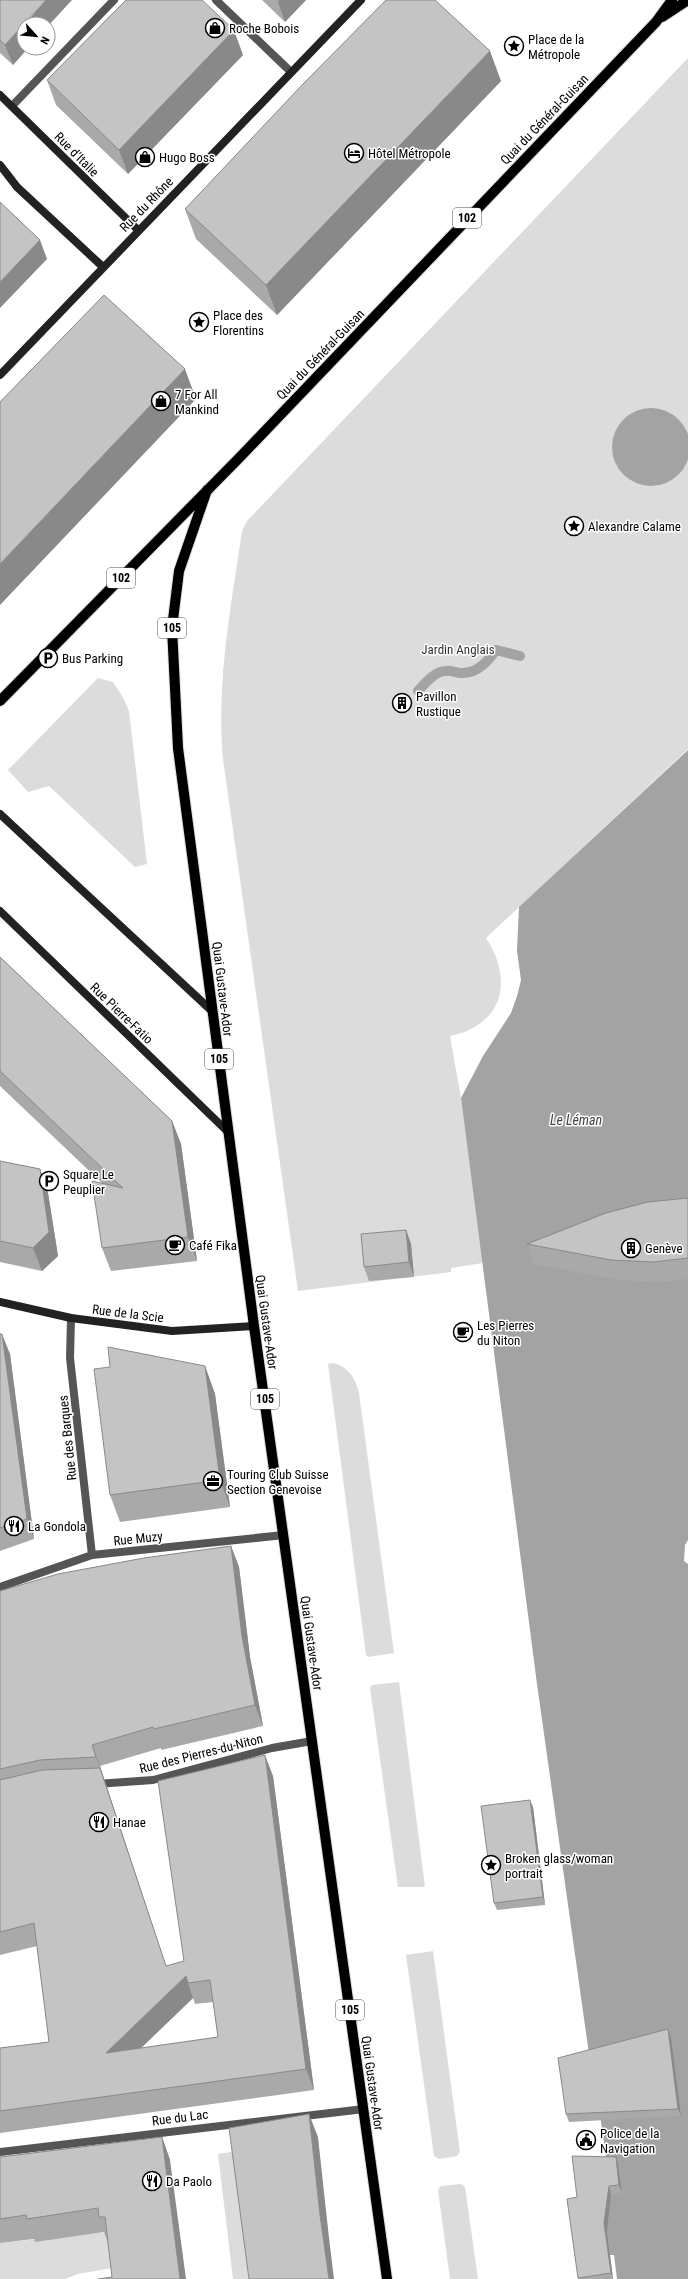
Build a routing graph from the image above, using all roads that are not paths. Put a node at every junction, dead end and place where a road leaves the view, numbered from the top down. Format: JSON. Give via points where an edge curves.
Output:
{"nodes":[{"id":1,"x":114,"y":0,"type":"edge"},
{"id":2,"x":216,"y":0,"type":"edge"},
{"id":3,"x":361,"y":0,"type":"edge"},
{"id":4,"x":672,"y":0,"type":"edge"},
{"id":5,"x":688,"y":0,"type":"edge"},
{"id":6,"x":656,"y":22,"type":"junction"},
{"id":7,"x":291,"y":72,"type":"junction"},
{"id":8,"x":0,"y":95,"type":"edge"},
{"id":9,"x":12,"y":106,"type":"junction"},
{"id":10,"x":0,"y":165,"type":"edge"},
{"id":11,"x":138,"y":230,"type":"junction"},
{"id":12,"x":102,"y":267,"type":"junction"},
{"id":13,"x":0,"y":374,"type":"edge"},
{"id":14,"x":207,"y":490,"type":"junction"},
{"id":15,"x":0,"y":701,"type":"edge"},
{"id":16,"x":0,"y":814,"type":"edge"},
{"id":17,"x":0,"y":911,"type":"edge"},
{"id":18,"x":213,"y":1012,"type":"junction"},
{"id":19,"x":228,"y":1132,"type":"junction"},
{"id":20,"x":0,"y":1302,"type":"edge"},
{"id":21,"x":71,"y":1318,"type":"junction"},
{"id":22,"x":254,"y":1326,"type":"junction"},
{"id":23,"x":284,"y":1535,"type":"junction"},
{"id":24,"x":92,"y":1555,"type":"junction"},
{"id":25,"x":0,"y":1587,"type":"edge"},
{"id":26,"x":312,"y":1741,"type":"junction"},
{"id":27,"x":86,"y":1784,"type":"edge"},
{"id":28,"x":364,"y":2109,"type":"junction"},
{"id":29,"x":0,"y":2152,"type":"edge"},
{"id":30,"x":386,"y":2279,"type":"edge"}],
"edges":[{"from":1,"to":9,"type":"street"},
{"from":2,"to":7,"type":"street"},
{"from":3,"to":7,"type":"street","name":"Rue du Rhône"},
{"from":4,"to":6,"type":"main road","name":"Quai du Général-Guisan","number":"102"},
{"from":5,"to":6,"type":"main road","name":"Quai du Général-Guisan","number":"102"},
{"from":6,"to":14,"type":"main road","name":"Quai du Général-Guisan","number":"102"},
{"from":7,"to":11,"type":"street","name":"Rue du Rhône"},
{"from":8,"to":9,"type":"street","name":"Rue d'Italie"},
{"from":9,"to":11,"type":"street","name":"Rue d'Italie"},
{"from":10,"to":12,"type":"street","via":[[17,187]]},
{"from":11,"to":12,"type":"street","name":"Rue du Rhône"},
{"from":12,"to":13,"type":"street","name":"Rue du Rhône"},
{"from":14,"to":15,"type":"main road","name":"Quai du Général-Guisan","number":"102"},
{"from":14,"to":18,"type":"main road","name":"Quai Gustave-Ador","number":"105","via":[[179,571],[172,628],[178,748]]},
{"from":16,"to":18,"type":"street"},
{"from":17,"to":19,"type":"street","name":"Rue Pierre-Fatio"},
{"from":18,"to":19,"type":"main road","name":"Quai Gustave-Ador","number":"105"},
{"from":19,"to":22,"type":"main road","name":"Quai Gustave-Ador","number":"105"},
{"from":20,"to":21,"type":"street","name":"Rue de la Scie"},
{"from":21,"to":22,"type":"street","name":"Rue de la Scie","via":[[172,1331]]},
{"from":21,"to":24,"type":"street","name":"Rue des Barques","via":[[70,1358]]},
{"from":22,"to":23,"type":"main road","name":"Quai Gustave-Ador","number":"105"},
{"from":23,"to":24,"type":"street","name":"Rue Muzy"},
{"from":23,"to":26,"type":"main road","name":"Quai Gustave-Ador","number":"105"},
{"from":24,"to":25,"type":"street","name":"Rue Muzy"},
{"from":26,"to":27,"type":"street","name":"Rue des Pierres-du-Niton","via":[[272,1748],[146,1781]]},
{"from":26,"to":28,"type":"main road","name":"Quai Gustave-Ador","number":"105"},
{"from":28,"to":29,"type":"street","name":"Rue du Lac"},
{"from":28,"to":30,"type":"main road","name":"Quai Gustave-Ador","number":"105"}]}
